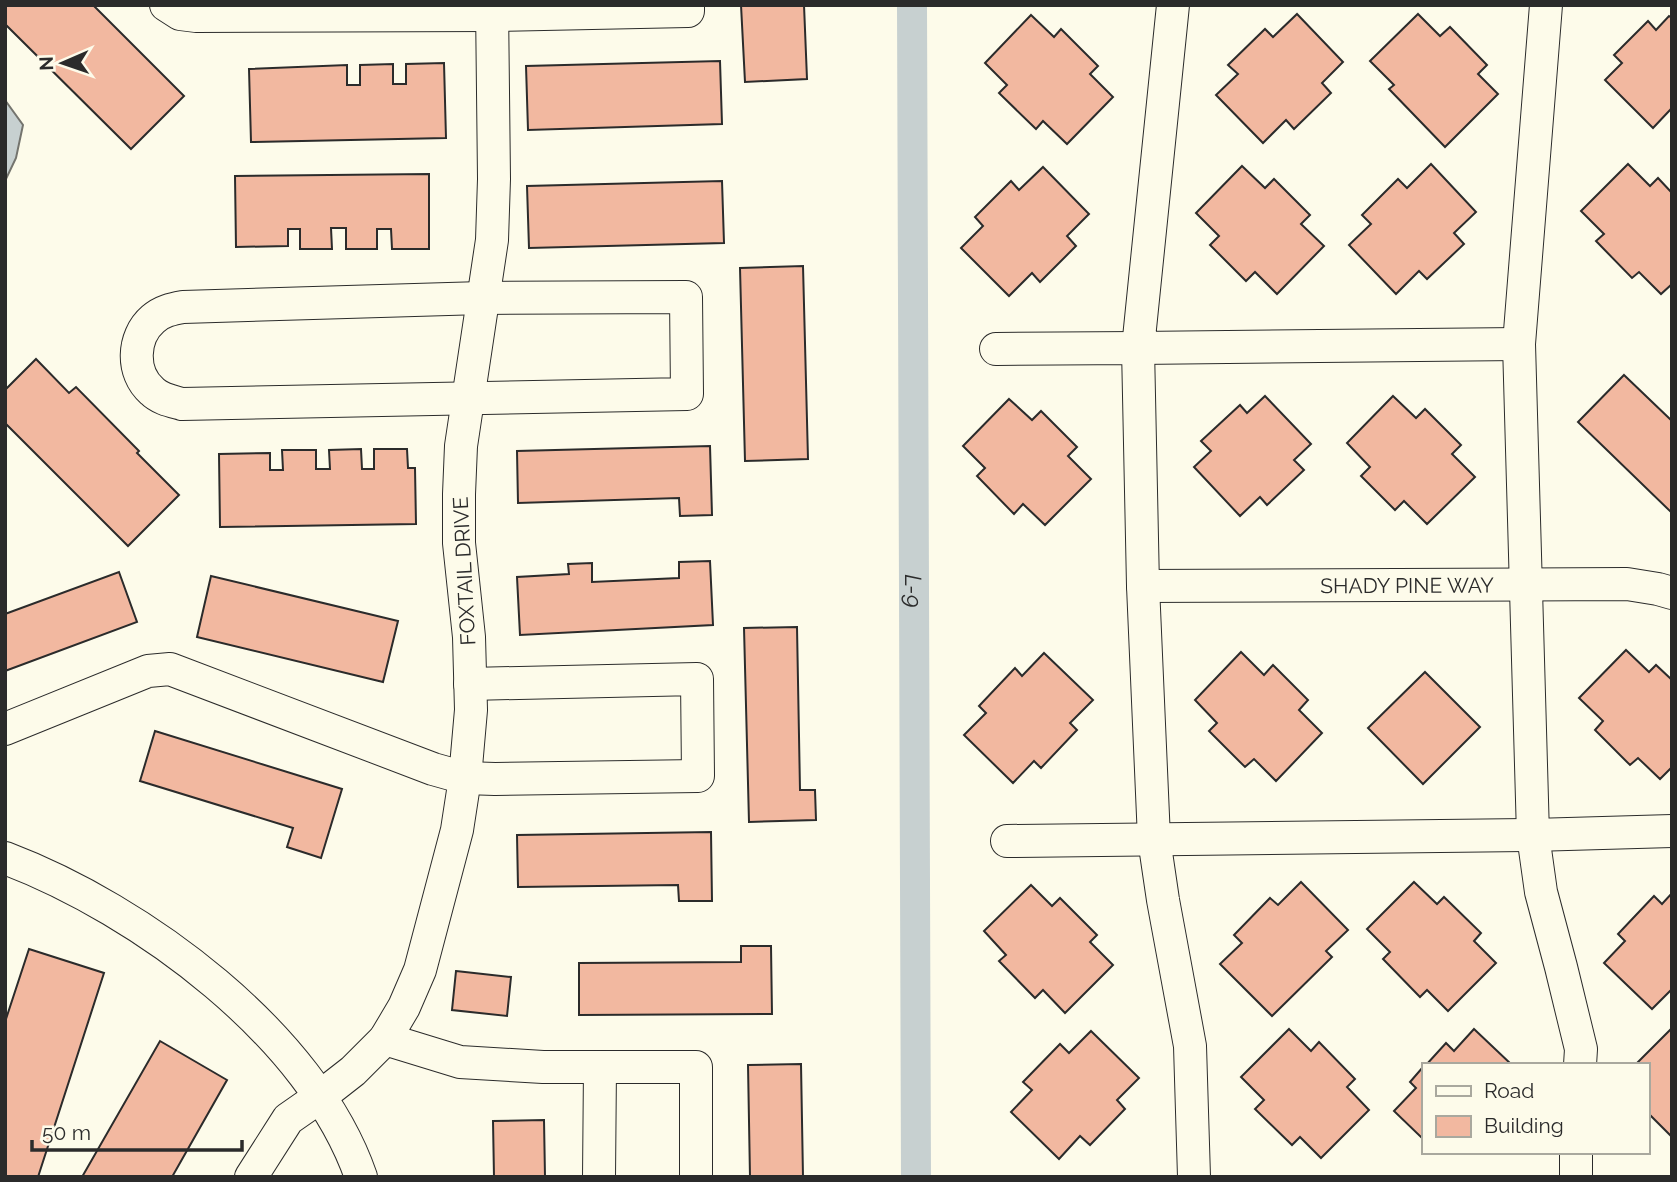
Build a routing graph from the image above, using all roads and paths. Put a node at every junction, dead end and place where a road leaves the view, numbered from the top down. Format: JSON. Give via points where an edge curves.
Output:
{"nodes":[{"id":1,"x":166,"y":5,"type":"edge"},
{"id":2,"x":688,"y":5,"type":"edge"},
{"id":3,"x":1173,"y":5,"type":"edge"},
{"id":4,"x":1546,"y":5,"type":"edge"},
{"id":5,"x":492,"y":10,"type":"edge"},
{"id":6,"x":482,"y":298,"type":"junction"},
{"id":7,"x":1519,"y":344,"type":"junction"},
{"id":8,"x":1138,"y":348,"type":"junction"},
{"id":9,"x":996,"y":349,"type":"dead end"},
{"id":10,"x":468,"y":397,"type":"junction"},
{"id":11,"x":1527,"y":585,"type":"junction"},
{"id":12,"x":1143,"y":586,"type":"junction"},
{"id":13,"x":1672,"y":593,"type":"edge"},
{"id":14,"x":470,"y":684,"type":"junction"},
{"id":15,"x":5,"y":729,"type":"edge"},
{"id":16,"x":465,"y":778,"type":"junction"},
{"id":17,"x":1672,"y":831,"type":"edge"},
{"id":18,"x":1533,"y":835,"type":"junction"},
{"id":19,"x":1154,"y":839,"type":"junction"},
{"id":20,"x":1007,"y":841,"type":"dead end"},
{"id":21,"x":8,"y":867,"type":"edge"},
{"id":22,"x":385,"y":1039,"type":"junction"},
{"id":23,"x":1580,"y":1063,"type":"edge"},
{"id":24,"x":600,"y":1067,"type":"junction"},
{"id":25,"x":321,"y":1096,"type":"junction"},
{"id":26,"x":1576,"y":1154,"type":"edge"},
{"id":27,"x":251,"y":1177,"type":"edge"},
{"id":28,"x":361,"y":1177,"type":"edge"},
{"id":29,"x":599,"y":1177,"type":"edge"},
{"id":30,"x":696,"y":1177,"type":"edge"},
{"id":31,"x":1194,"y":1177,"type":"edge"},
{"id":32,"x":1576,"y":1177,"type":"edge"}],
"edges":[{"from":1,"to":5,"type":"lane","via":[[180,14],[196,16]]},
{"from":2,"to":5,"type":"lane","via":[[688,11]]},
{"from":3,"to":8,"type":"lane"},
{"from":4,"to":7,"type":"lane"},
{"from":5,"to":6,"type":"lane","name":"FOXTAIL DRIVE","via":[[492,240]]},
{"from":6,"to":10,"type":"lane","name":"FOXTAIL DRIVE"},
{"from":6,"to":10,"type":"lane","via":[[686,297],[687,394]]},
{"from":6,"to":10,"type":"lane","via":[[183,307],[153,319],[137,347],[142,379],[152,392],[182,404]]},
{"from":7,"to":8,"type":"lane"},
{"from":7,"to":11,"type":"lane"},
{"from":8,"to":9,"type":"lane"},
{"from":8,"to":12,"type":"lane"},
{"from":10,"to":14,"type":"lane","name":"FOXTAIL DRIVE","via":[[458,494]]},
{"from":11,"to":12,"type":"lane","name":"SHADY PINE WAY"},
{"from":11,"to":13,"type":"lane","name":"SHADY PINE WAY","via":[[1627,584]]},
{"from":11,"to":18,"type":"lane"},
{"from":12,"to":19,"type":"lane"},
{"from":14,"to":16,"type":"lane","name":"FOXTAIL DRIVE"},
{"from":14,"to":16,"type":"lane","via":[[697,679],[698,776]]},
{"from":15,"to":16,"type":"lane","via":[[148,671],[170,668]]},
{"from":16,"to":22,"type":"lane","name":"FOXTAIL DRIVE","via":[[457,830],[420,970]]},
{"from":17,"to":18,"type":"lane"},
{"from":18,"to":19,"type":"lane"},
{"from":18,"to":23,"type":"lane","via":[[1541,892],[1581,1049]]},
{"from":19,"to":20,"type":"lane"},
{"from":19,"to":31,"type":"lane","via":[[1190,1046]]},
{"from":21,"to":25,"type":"lane","via":[[89,897],[200,971],[259,1023]]},
{"from":22,"to":24,"type":"lane","via":[[460,1062]]},
{"from":22,"to":25,"type":"lane","name":"FOXTAIL DRIVE"},
{"from":24,"to":29,"type":"lane"},
{"from":24,"to":30,"type":"lane","via":[[696,1067]]},
{"from":25,"to":27,"type":"lane","name":"FOXTAIL DRIVE","via":[[288,1119]]},
{"from":25,"to":28,"type":"lane"},
{"from":26,"to":32,"type":"lane"}]}
